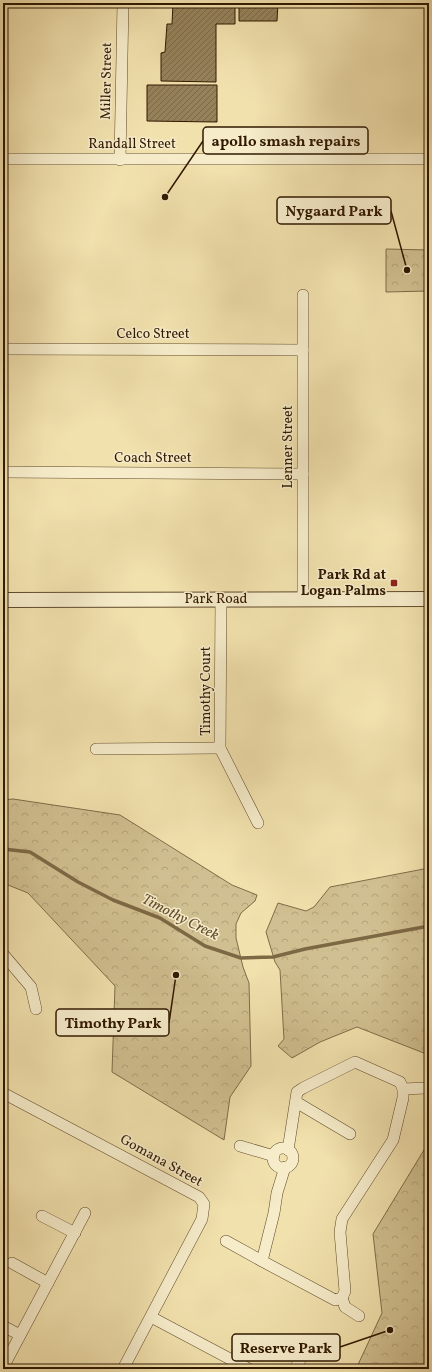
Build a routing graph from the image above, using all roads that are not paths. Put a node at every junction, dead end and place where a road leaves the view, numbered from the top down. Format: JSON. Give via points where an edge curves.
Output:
{"nodes":[{"id":1,"x":123,"y":3,"type":"edge"},
{"id":2,"x":3,"y":159,"type":"edge"},
{"id":3,"x":429,"y":159,"type":"edge"},
{"id":4,"x":120,"y":160,"type":"junction"},
{"id":5,"x":304,"y":295,"type":"dead end"},
{"id":6,"x":3,"y":349,"type":"edge"},
{"id":7,"x":303,"y":350,"type":"junction"},
{"id":8,"x":3,"y":472,"type":"edge"},
{"id":9,"x":303,"y":474,"type":"junction"},
{"id":10,"x":303,"y":598,"type":"junction"},
{"id":11,"x":221,"y":599,"type":"junction"},
{"id":12,"x":429,"y":599,"type":"edge"},
{"id":13,"x":3,"y":600,"type":"edge"},
{"id":14,"x":220,"y":748,"type":"junction"},
{"id":15,"x":96,"y":749,"type":"dead end"},
{"id":16,"x":258,"y":823,"type":"dead end"},
{"id":17,"x":3,"y":954,"type":"edge"},
{"id":18,"x":36,"y":1009,"type":"dead end"},
{"id":19,"x":426,"y":1088,"type":"dead end"},
{"id":20,"x":403,"y":1089,"type":"junction"},
{"id":21,"x":3,"y":1092,"type":"edge"},
{"id":22,"x":296,"y":1102,"type":"junction"},
{"id":23,"x":350,"y":1134,"type":"dead end"},
{"id":24,"x":240,"y":1146,"type":"dead end"},
{"id":25,"x":288,"y":1150,"type":"junction"},
{"id":26,"x":274,"y":1156,"type":"junction"},
{"id":27,"x":285,"y":1167,"type":"junction"},
{"id":28,"x":85,"y":1213,"type":"dead end"},
{"id":29,"x":42,"y":1216,"type":"dead end"},
{"id":30,"x":74,"y":1233,"type":"junction"},
{"id":31,"x":226,"y":1241,"type":"dead end"},
{"id":32,"x":262,"y":1261,"type":"junction"},
{"id":33,"x":12,"y":1263,"type":"dead end"},
{"id":34,"x":48,"y":1283,"type":"junction"},
{"id":35,"x":342,"y":1298,"type":"junction"},
{"id":36,"x":359,"y":1316,"type":"dead end"},
{"id":37,"x":151,"y":1317,"type":"junction"},
{"id":38,"x":3,"y":1326,"type":"edge"},
{"id":39,"x":20,"y":1335,"type":"junction"},
{"id":40,"x":301,"y":1358,"type":"dead end"},
{"id":41,"x":3,"y":1363,"type":"edge"},
{"id":42,"x":123,"y":1369,"type":"edge"},
{"id":43,"x":249,"y":1369,"type":"edge"},
{"id":44,"x":295,"y":1369,"type":"edge"}],
"edges":[{"from":1,"to":4,"type":"street","name":"Miller Street"},
{"from":2,"to":4,"type":"street","name":"Randall Street"},
{"from":3,"to":4,"type":"street","name":"Randall Street"},
{"from":5,"to":7,"type":"street","name":"Lenner Street"},
{"from":6,"to":7,"type":"street","name":"Celco Street"},
{"from":7,"to":9,"type":"street","name":"Lenner Street"},
{"from":8,"to":9,"type":"street","name":"Coach Street"},
{"from":9,"to":10,"type":"street","name":"Lenner Street"},
{"from":10,"to":11,"type":"street","name":"Park Road"},
{"from":10,"to":12,"type":"street","name":"Park Road"},
{"from":11,"to":13,"type":"street","name":"Park Road"},
{"from":11,"to":14,"type":"street","name":"Timothy Court"},
{"from":14,"to":15,"type":"street"},
{"from":14,"to":16,"type":"street","name":"Timothy Court"},
{"from":17,"to":18,"type":"street","via":[[32,987]]},
{"from":19,"to":20,"type":"street"},
{"from":20,"to":22,"type":"street","via":[[400,1082],[355,1062],[297,1092]]},
{"from":20,"to":35,"type":"street","via":[[393,1140],[342,1219],[340,1232],[345,1291]]},
{"from":21,"to":37,"type":"street","name":"Gomana Street","via":[[199,1197],[204,1204],[202,1219]]},
{"from":22,"to":23,"type":"street"},
{"from":22,"to":25,"type":"street"},
{"from":24,"to":26,"type":"street"},
{"from":25,"to":26,"type":"street","via":[[277,1150]]},
{"from":25,"to":27,"type":"street","via":[[292,1155],[292,1162]]},
{"from":26,"to":27,"type":"street","via":[[276,1164]]},
{"from":27,"to":32,"type":"street"},
{"from":28,"to":30,"type":"street"},
{"from":29,"to":30,"type":"street"},
{"from":30,"to":34,"type":"street"},
{"from":31,"to":32,"type":"street"},
{"from":32,"to":35,"type":"street","via":[[335,1300]]},
{"from":33,"to":34,"type":"street"},
{"from":34,"to":39,"type":"street"},
{"from":35,"to":36,"type":"street","via":[[345,1307]]},
{"from":37,"to":42,"type":"street","name":"Gomana Street"},
{"from":37,"to":43,"type":"street"},
{"from":38,"to":39,"type":"street"},
{"from":39,"to":41,"type":"street"},
{"from":40,"to":44,"type":"street"}]}
